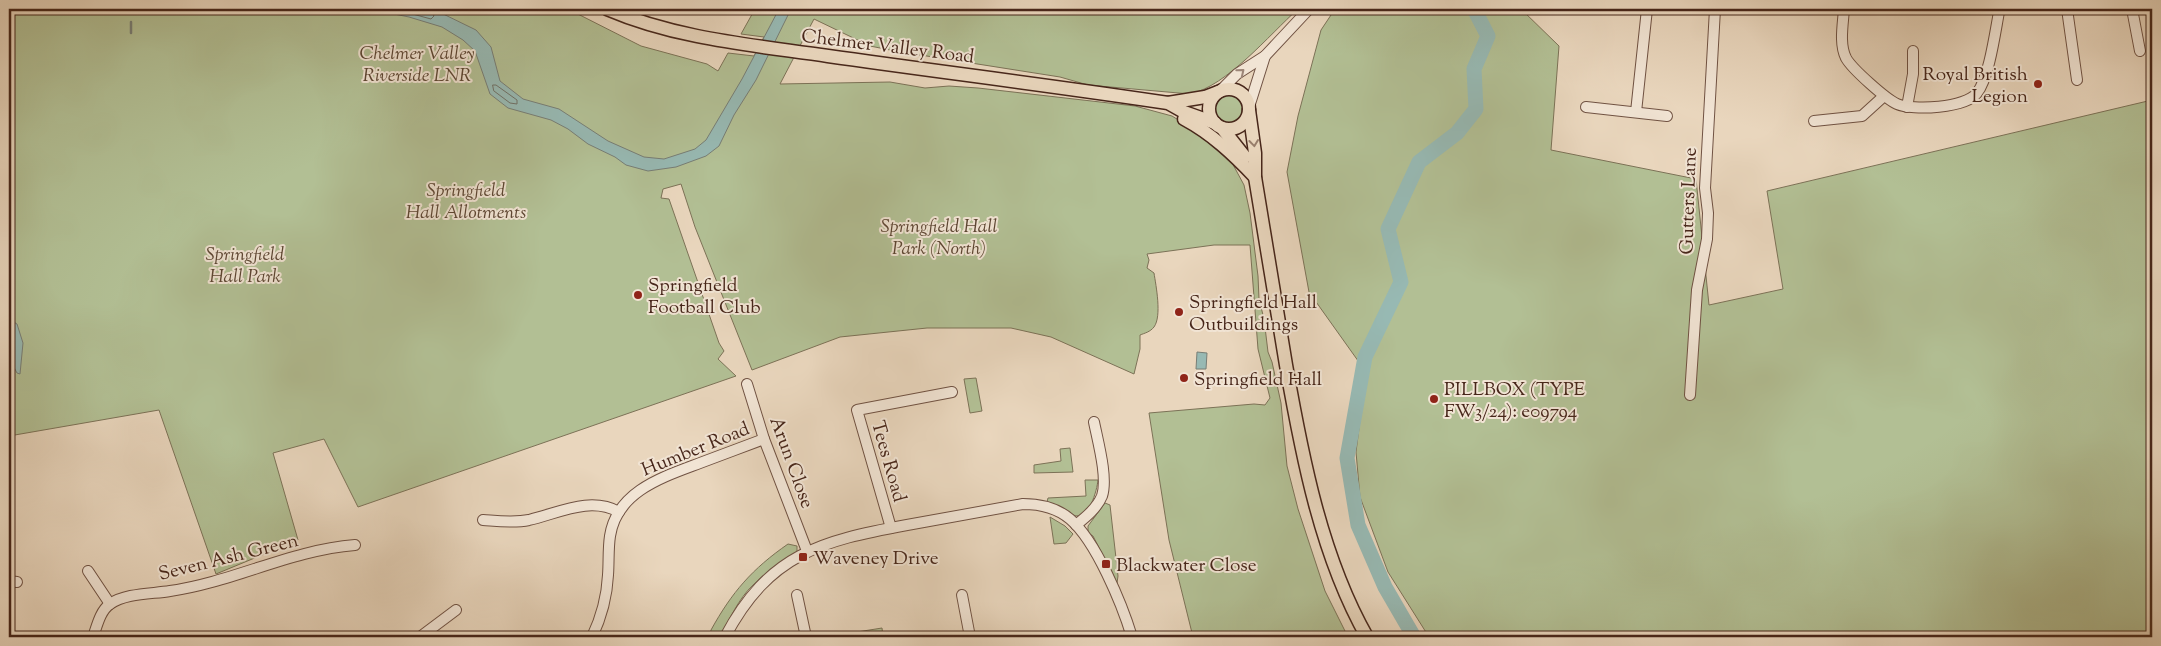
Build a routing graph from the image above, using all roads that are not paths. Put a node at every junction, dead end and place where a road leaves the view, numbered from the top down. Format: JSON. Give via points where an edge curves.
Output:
{"nodes":[{"id":1,"x":607,"y":9,"type":"edge"},
{"id":2,"x":1309,"y":9,"type":"edge"},
{"id":3,"x":1648,"y":9,"type":"edge"},
{"id":4,"x":1715,"y":9,"type":"edge"},
{"id":5,"x":1844,"y":9,"type":"edge"},
{"id":6,"x":2067,"y":9,"type":"edge"},
{"id":7,"x":2132,"y":9,"type":"edge"},
{"id":8,"x":1999,"y":12,"type":"dead end"},
{"id":9,"x":1913,"y":51,"type":"dead end"},
{"id":10,"x":2140,"y":51,"type":"dead end"},
{"id":11,"x":1264,"y":56,"type":"junction"},
{"id":12,"x":2077,"y":80,"type":"dead end"},
{"id":13,"x":1219,"y":92,"type":"junction"},
{"id":14,"x":1884,"y":96,"type":"junction"},
{"id":15,"x":1135,"y":98,"type":"junction"},
{"id":16,"x":1168,"y":103,"type":"junction"},
{"id":17,"x":1586,"y":107,"type":"dead end"},
{"id":18,"x":1907,"y":107,"type":"junction"},
{"id":19,"x":1249,"y":108,"type":"junction"},
{"id":20,"x":1636,"y":112,"type":"junction"},
{"id":21,"x":1668,"y":116,"type":"dead end"},
{"id":22,"x":1814,"y":121,"type":"dead end"},
{"id":23,"x":1219,"y":126,"type":"junction"},
{"id":24,"x":1255,"y":177,"type":"junction"},
{"id":25,"x":747,"y":384,"type":"dead end"},
{"id":26,"x":952,"y":392,"type":"dead end"},
{"id":27,"x":1690,"y":395,"type":"dead end"},
{"id":28,"x":1094,"y":422,"type":"dead end"},
{"id":29,"x":764,"y":439,"type":"junction"},
{"id":30,"x":619,"y":512,"type":"junction"},
{"id":31,"x":483,"y":520,"type":"dead end"},
{"id":32,"x":1076,"y":525,"type":"junction"},
{"id":33,"x":891,"y":528,"type":"junction"},
{"id":34,"x":355,"y":545,"type":"dead end"},
{"id":35,"x":808,"y":551,"type":"junction"},
{"id":36,"x":88,"y":571,"type":"dead end"},
{"id":37,"x":797,"y":595,"type":"dead end"},
{"id":38,"x":962,"y":595,"type":"dead end"},
{"id":39,"x":110,"y":604,"type":"junction"},
{"id":40,"x":456,"y":610,"type":"dead end"},
{"id":41,"x":93,"y":637,"type":"edge"},
{"id":42,"x":420,"y":637,"type":"edge"},
{"id":43,"x":592,"y":637,"type":"edge"},
{"id":44,"x":725,"y":637,"type":"edge"},
{"id":45,"x":806,"y":637,"type":"edge"},
{"id":46,"x":970,"y":637,"type":"edge"},
{"id":47,"x":1132,"y":637,"type":"edge"},
{"id":48,"x":1368,"y":637,"type":"edge"}],
"edges":[{"from":1,"to":15,"type":"main road","name":"Chelmer Valley Road","via":[[652,25],[720,42]]},
{"from":2,"to":11,"type":"street"},
{"from":3,"to":20,"type":"street"},
{"from":4,"to":27,"type":"street","name":"Gutters Lane","via":[[1706,188],[1707,239],[1697,290]]},
{"from":5,"to":14,"type":"street","via":[[1842,43],[1846,57],[1850,65]]},
{"from":6,"to":12,"type":"street"},
{"from":7,"to":10,"type":"street"},
{"from":8,"to":18,"type":"street","via":[[1984,78],[1974,96],[1954,105]]},
{"from":9,"to":18,"type":"street"},
{"from":13,"to":11,"type":"street","one_way":true,"via":[[1237,74]]},
{"from":11,"to":19,"type":"street"},
{"from":13,"to":16,"type":"main road","name":"Chelmer Valley Road"},
{"from":13,"to":19,"type":"main road","via":[[1229,89],[1240,92]]},
{"from":13,"to":23,"type":"main road","via":[[1209,107],[1210,116]]},
{"from":14,"to":18,"type":"street"},
{"from":14,"to":22,"type":"street","via":[[1862,116]]},
{"from":15,"to":16,"type":"main road","name":"Chelmer Valley Road"},
{"from":15,"to":24,"type":"main road","via":[[1196,125],[1229,150]]},
{"from":16,"to":23,"type":"main road","name":"Chelmer Valley Road"},
{"from":17,"to":20,"type":"street"},
{"from":19,"to":23,"type":"main road","via":[[1242,124],[1231,129]]},
{"from":19,"to":24,"type":"main road","one_way":true},
{"from":20,"to":21,"type":"street"},
{"from":23,"to":24,"type":"main road","via":[[1239,148]]},
{"from":24,"to":48,"type":"main road","via":[[1311,491],[1326,541]]},
{"from":25,"to":29,"type":"street","name":"Arun Close"},
{"from":26,"to":33,"type":"street","name":"Tees Road","via":[[857,410]]},
{"from":28,"to":32,"type":"street","via":[[1104,484],[1096,505]]},
{"from":29,"to":30,"type":"street","name":"Humber Road","via":[[657,479],[637,492]]},
{"from":29,"to":35,"type":"street","name":"Arun Close"},
{"from":30,"to":31,"type":"street","via":[[604,505],[589,504],[528,520]]},
{"from":30,"to":43,"type":"street","name":"Humber Road","via":[[610,534],[604,606]]},
{"from":32,"to":33,"type":"street","via":[[1060,512],[1036,504],[1024,504]]},
{"from":32,"to":47,"type":"street","via":[[1112,586]]},
{"from":33,"to":35,"type":"street","via":[[843,538]]},
{"from":34,"to":39,"type":"street","name":"Seven Ash Green","via":[[326,549],[195,586],[126,598]]},
{"from":35,"to":44,"type":"street","via":[[759,586]]},
{"from":36,"to":39,"type":"street"},
{"from":37,"to":45,"type":"street"},
{"from":38,"to":46,"type":"street"},
{"from":39,"to":41,"type":"street"},
{"from":40,"to":42,"type":"street"}]}
